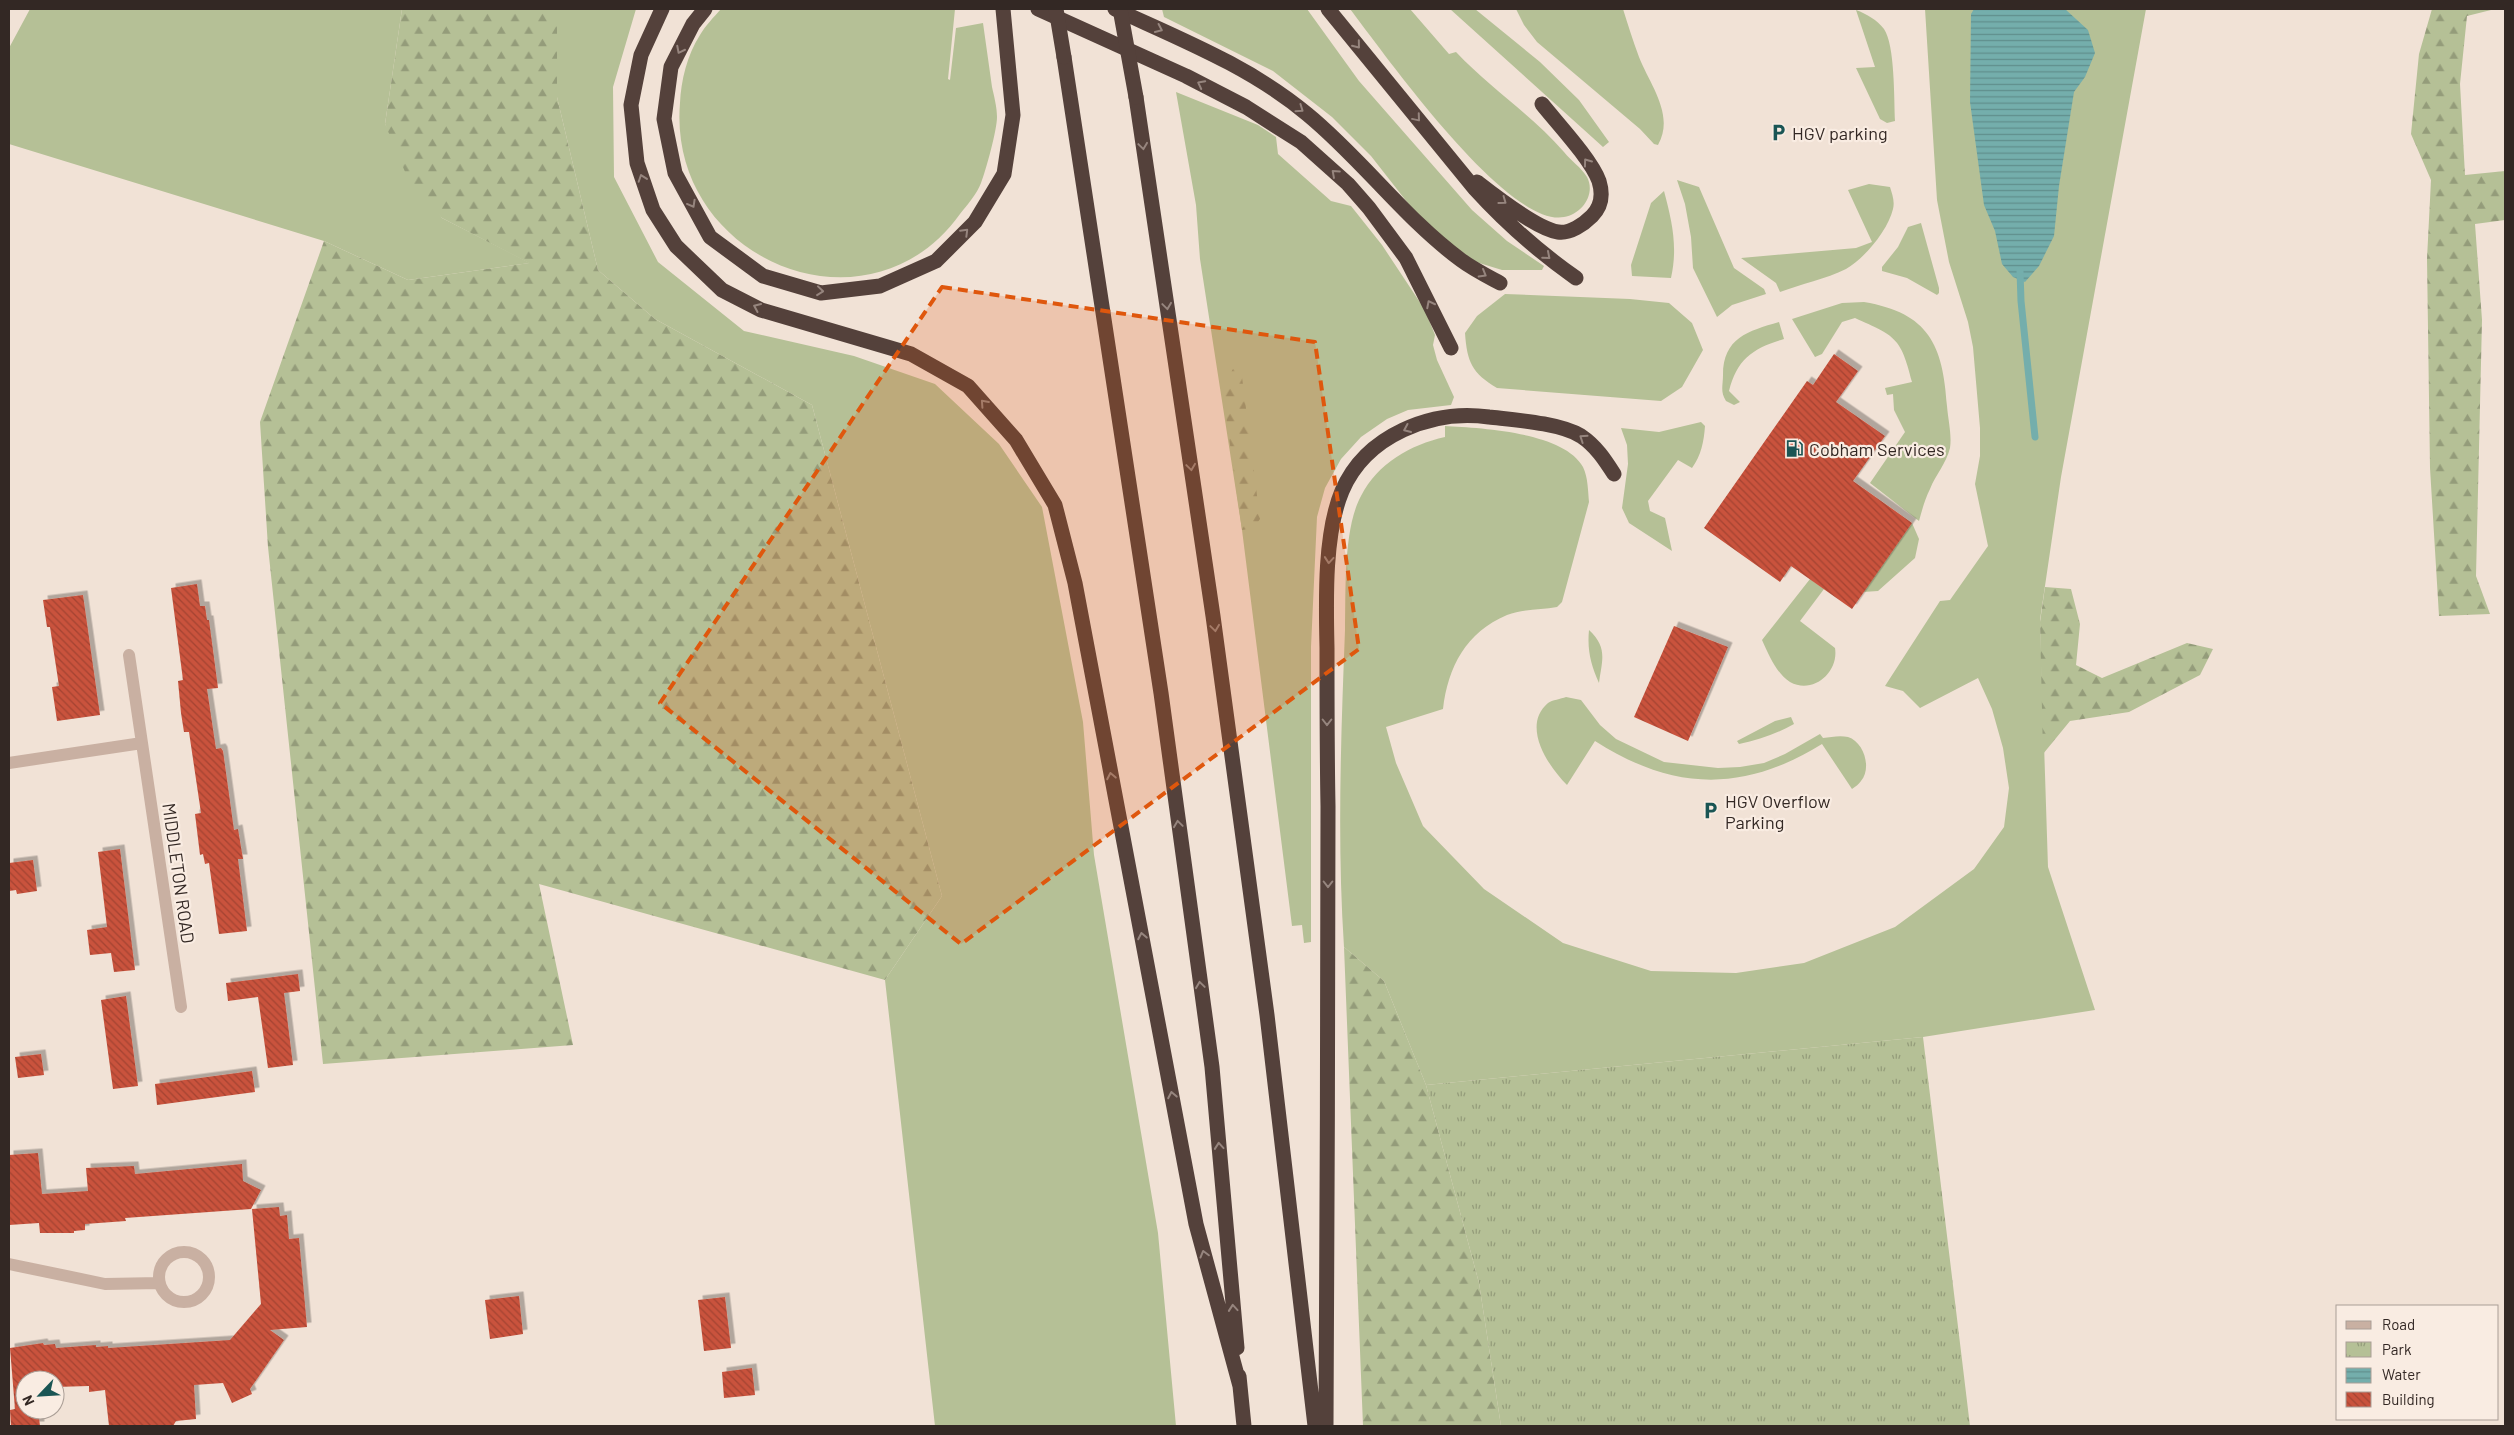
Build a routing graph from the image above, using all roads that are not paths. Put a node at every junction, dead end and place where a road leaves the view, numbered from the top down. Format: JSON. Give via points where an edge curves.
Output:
{"nodes":[{"id":1,"x":662,"y":9,"type":"edge"},
{"id":2,"x":706,"y":9,"type":"edge"},
{"id":3,"x":1038,"y":9,"type":"edge"},
{"id":4,"x":1056,"y":9,"type":"edge"},
{"id":5,"x":1115,"y":9,"type":"edge"},
{"id":6,"x":1120,"y":9,"type":"edge"},
{"id":7,"x":1328,"y":9,"type":"edge"},
{"id":8,"x":1004,"y":13,"type":"edge"},
{"id":9,"x":1542,"y":104,"type":"dead end"},
{"id":10,"x":1451,"y":160,"type":"junction"},
{"id":11,"x":1576,"y":278,"type":"dead end"},
{"id":12,"x":1500,"y":283,"type":"dead end"},
{"id":13,"x":1451,"y":348,"type":"dead end"},
{"id":14,"x":1614,"y":474,"type":"dead end"},
{"id":15,"x":129,"y":655,"type":"dead end"},
{"id":16,"x":142,"y":743,"type":"junction"},
{"id":17,"x":9,"y":763,"type":"edge"},
{"id":18,"x":181,"y":1007,"type":"dead end"},
{"id":19,"x":9,"y":1264,"type":"edge"},
{"id":20,"x":160,"y":1282,"type":"dead end"},
{"id":21,"x":1240,"y":1386,"type":"junction"},
{"id":22,"x":1244,"y":1426,"type":"edge"},
{"id":23,"x":1315,"y":1426,"type":"edge"},
{"id":24,"x":1326,"y":1426,"type":"edge"}],
"edges":[{"from":21,"to":1,"type":"highway","one_way":true,"via":[[1196,1224],[1075,583],[1055,505],[1016,440],[968,386],[911,354],[762,310],[722,290],[676,246],[653,210],[637,163],[631,105],[641,55]]},
{"from":2,"to":8,"type":"highway","one_way":true,"via":[[693,24],[671,67],[664,119],[675,173],[710,237],[763,276],[821,293],[880,286],[936,261],[975,222],[1004,174],[1011,124]]},
{"from":13,"to":3,"type":"highway","one_way":true,"via":[[1406,258],[1353,190],[1301,142],[1246,107],[1186,76]]},
{"from":21,"to":4,"type":"highway","one_way":true,"bridge":true,"via":[[1212,1067],[1158,674]]},
{"from":5,"to":12,"type":"highway","one_way":true,"via":[[1247,72],[1307,113],[1363,164],[1417,223],[1461,261]]},
{"from":6,"to":23,"type":"highway","one_way":true,"bridge":true,"via":[[1136,97],[1214,626],[1268,1025]]},
{"from":7,"to":10,"type":"highway","one_way":true},
{"from":10,"to":9,"type":"highway","one_way":true,"via":[[1538,224],[1559,232],[1575,229],[1596,211],[1602,197],[1598,180],[1591,166]]},
{"from":10,"to":11,"type":"highway","one_way":true,"via":[[1496,212]]},
{"from":14,"to":24,"type":"highway","one_way":true,"via":[[1595,448],[1566,429],[1490,417],[1453,415],[1409,427],[1380,444],[1359,462],[1336,505],[1326,592]]},
{"from":15,"to":16,"type":"street","name":"MIDDLETON ROAD"},
{"from":16,"to":17,"type":"street"},
{"from":16,"to":18,"type":"street","name":"MIDDLETON ROAD"},
{"from":19,"to":20,"type":"street","via":[[105,1284]]},
{"from":21,"to":22,"type":"highway"}]}
